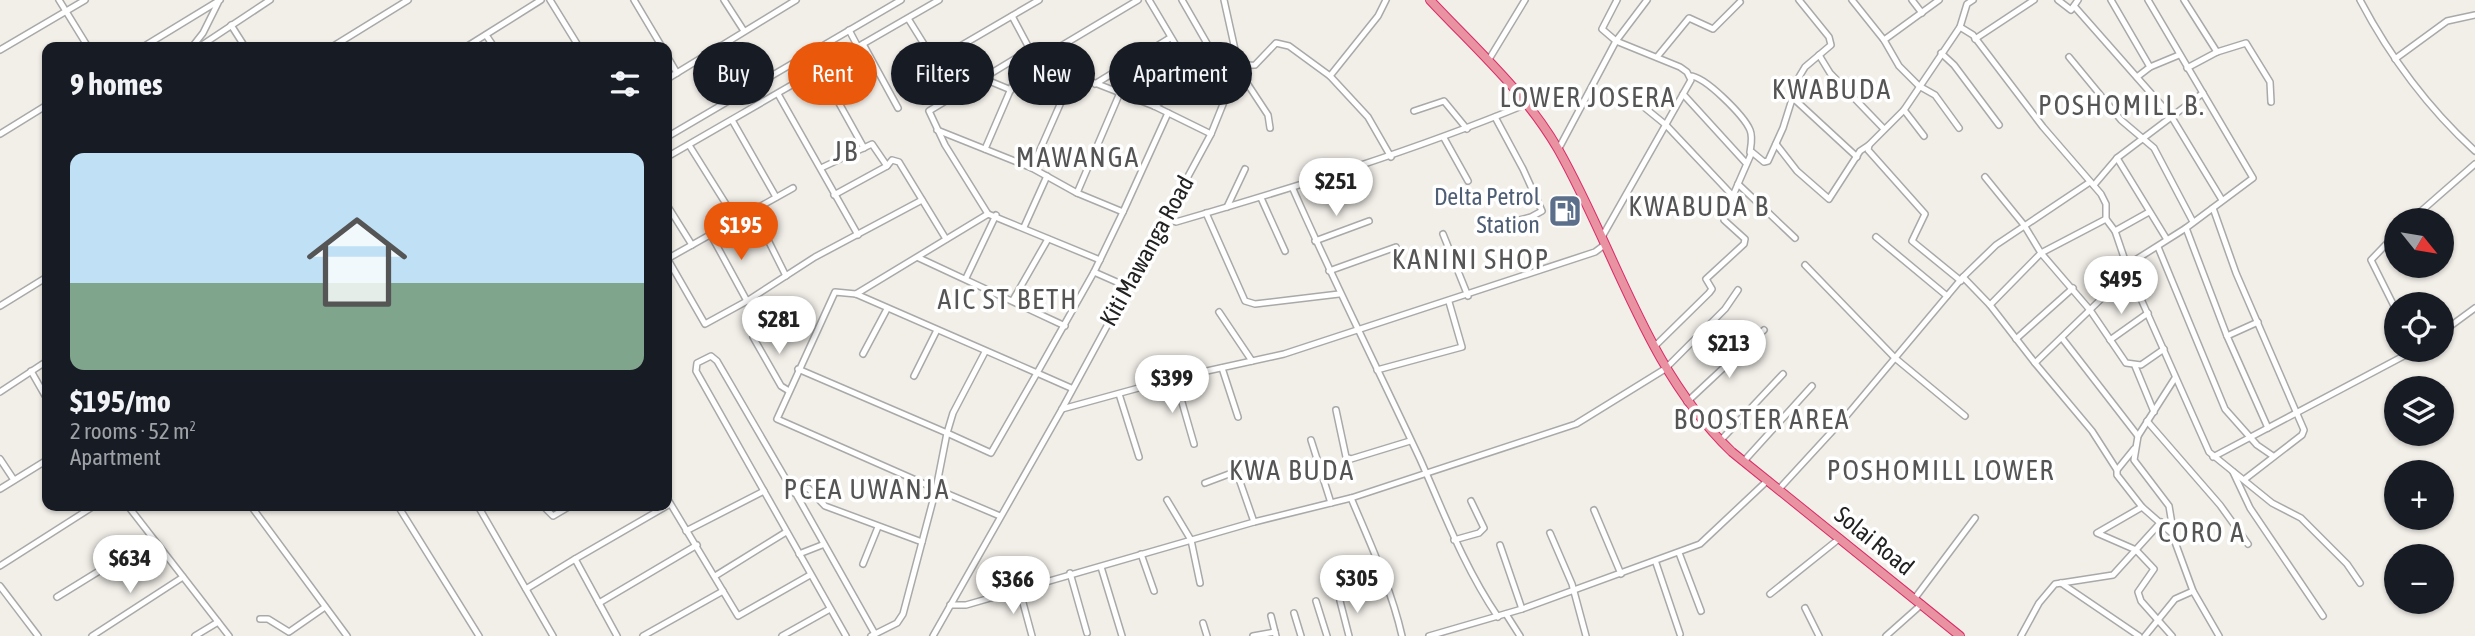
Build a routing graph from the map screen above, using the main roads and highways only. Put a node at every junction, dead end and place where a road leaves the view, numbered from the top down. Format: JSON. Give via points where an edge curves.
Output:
{"nodes":[{"id":1,"x":1430,"y":0,"type":"edge"},
{"id":2,"x":1960,"y":636,"type":"edge"}],
"edges":[{"from":1,"to":2,"type":"highway","name":"Solai Road","via":[[1529,103],[1558,150],[1665,369],[1687,402],[1720,441]]}]}
